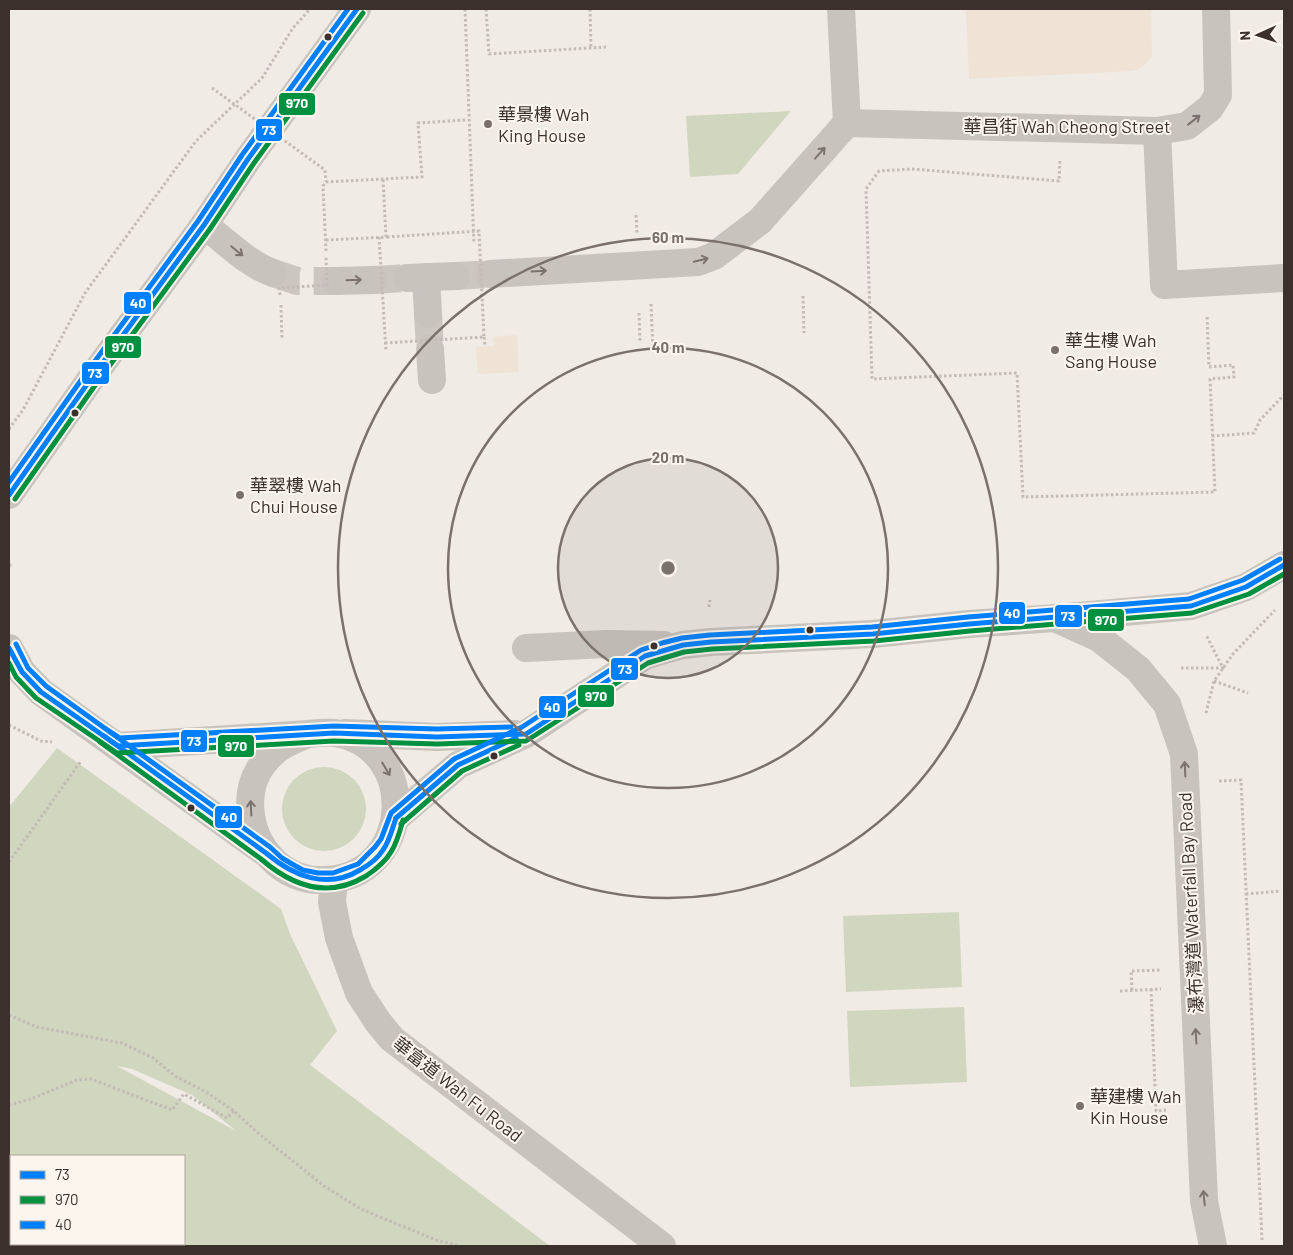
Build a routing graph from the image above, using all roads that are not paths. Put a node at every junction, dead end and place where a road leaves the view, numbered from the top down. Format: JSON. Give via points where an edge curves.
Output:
{"nodes":[{"id":1,"x":357,"y":9,"type":"edge"},
{"id":2,"x":841,"y":9,"type":"edge"},
{"id":3,"x":1216,"y":9,"type":"edge"},
{"id":4,"x":848,"y":123,"type":"junction"},
{"id":5,"x":1157,"y":131,"type":"junction"},
{"id":6,"x":204,"y":225,"type":"junction"},
{"id":7,"x":331,"y":269,"type":"tunnel mouth"},
{"id":8,"x":490,"y":274,"type":"tunnel mouth"},
{"id":9,"x":456,"y":276,"type":"tunnel mouth"},
{"id":10,"x":1284,"y":278,"type":"edge"},
{"id":11,"x":373,"y":280,"type":"tunnel mouth"},
{"id":12,"x":277,"y":284,"type":"tunnel mouth"},
{"id":13,"x":428,"y":314,"type":"tunnel mouth"},
{"id":14,"x":430,"y":349,"type":"tunnel mouth"},
{"id":15,"x":432,"y":380,"type":"dead end"},
{"id":16,"x":9,"y":495,"type":"edge"},
{"id":17,"x":1284,"y":565,"type":"edge"},
{"id":18,"x":1056,"y":618,"type":"junction"},
{"id":19,"x":683,"y":645,"type":"junction"},
{"id":20,"x":9,"y":648,"type":"edge"},
{"id":21,"x":526,"y":648,"type":"dead end"},
{"id":22,"x":321,"y":733,"type":"junction"},
{"id":23,"x":526,"y":734,"type":"junction"},
{"id":24,"x":118,"y":746,"type":"junction"},
{"id":25,"x":396,"y":818,"type":"junction"},
{"id":26,"x":266,"y":853,"type":"junction"},
{"id":27,"x":334,"y":880,"type":"junction"},
{"id":28,"x":662,"y":1246,"type":"edge"},
{"id":29,"x":1208,"y":1246,"type":"edge"}],
"edges":[{"from":1,"to":6,"type":"street"},
{"from":2,"to":4,"type":"street"},
{"from":5,"to":3,"type":"street","name":"華昌街 Wah Cheong Street","one_way":true,"via":[[1188,126],[1210,108],[1218,95]]},
{"from":4,"to":5,"type":"street","name":"華昌街 Wah Cheong Street"},
{"from":8,"to":4,"type":"street","one_way":true,"via":[[698,262],[714,256],[760,221]]},
{"from":5,"to":10,"type":"street","via":[[1164,284]]},
{"from":6,"to":12,"type":"street","one_way":true,"via":[[263,269]]},
{"from":6,"to":16,"type":"street"},
{"from":7,"to":11,"type":"street","one_way":true},
{"from":9,"to":13,"type":"street","via":[[416,278]]},
{"from":14,"to":15,"type":"street"},
{"from":17,"to":18,"type":"street","via":[[1246,588],[1191,606]]},
{"from":18,"to":19,"type":"street","via":[[873,634]]},
{"from":29,"to":18,"type":"street","name":"瀑布灣道 Waterfall Bay Road","one_way":true,"via":[[1184,754],[1167,704],[1138,669],[1099,638]]},
{"from":19,"to":21,"type":"street"},
{"from":19,"to":23,"type":"street","via":[[645,656]]},
{"from":20,"to":24,"type":"street","via":[[22,672],[41,692]]},
{"from":22,"to":23,"type":"street","via":[[437,737]]},
{"from":22,"to":24,"type":"street"},
{"from":22,"to":25,"type":"street","one_way":true,"via":[[351,738],[380,759],[396,792]]},
{"from":26,"to":22,"type":"street","one_way":true,"via":[[254,831],[250,813],[252,787],[258,772],[266,759],[286,743]]},
{"from":23,"to":25,"type":"street","via":[[458,765]]},
{"from":24,"to":26,"type":"street"},
{"from":25,"to":27,"type":"street","via":[[388,842],[372,862],[362,870]]},
{"from":26,"to":27,"type":"street","via":[[277,864],[300,877],[316,881]]},
{"from":27,"to":28,"type":"street","name":"華富道 Wah Fu Road","via":[[332,902],[339,938],[359,993],[392,1039]]}]}
